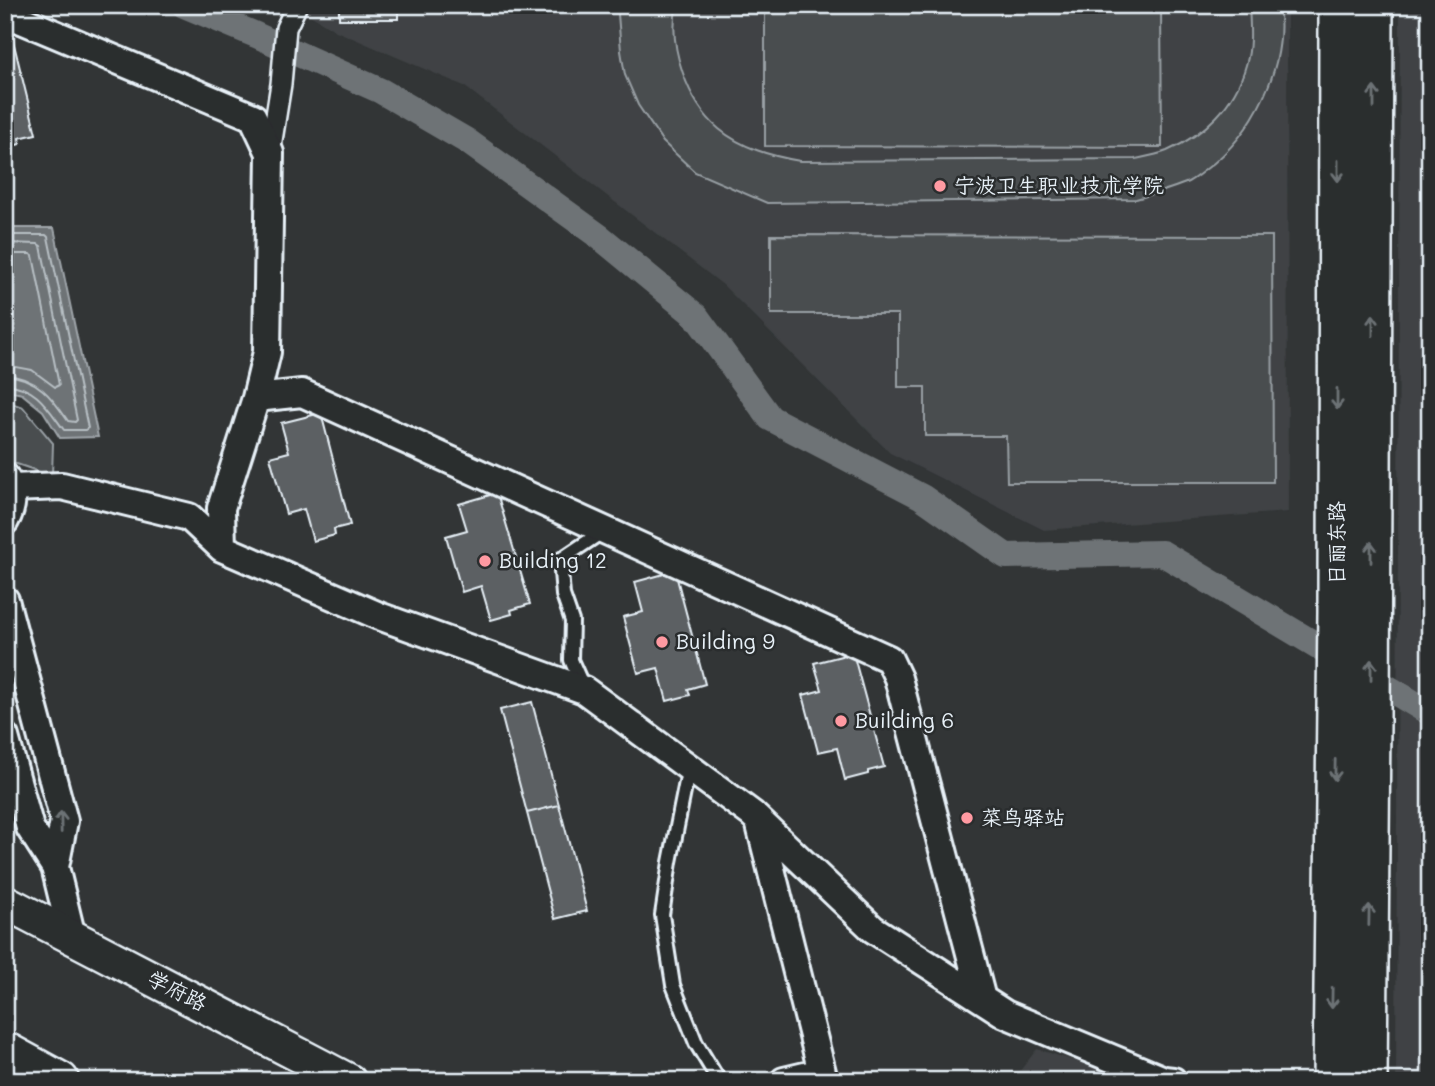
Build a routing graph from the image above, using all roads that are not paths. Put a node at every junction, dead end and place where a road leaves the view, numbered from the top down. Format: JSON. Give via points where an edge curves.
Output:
{"nodes":[{"id":1,"x":297,"y":5,"type":"edge"},
{"id":2,"x":1338,"y":5,"type":"edge"},
{"id":3,"x":1374,"y":5,"type":"edge"},
{"id":4,"x":5,"y":13,"type":"edge"},
{"id":5,"x":270,"y":153,"type":"junction"},
{"id":6,"x":256,"y":398,"type":"junction"},
{"id":7,"x":8,"y":482,"type":"edge"},
{"id":8,"x":5,"y":521,"type":"edge"},
{"id":9,"x":605,"y":530,"type":"junction"},
{"id":10,"x":222,"y":548,"type":"junction"},
{"id":11,"x":5,"y":600,"type":"edge"},
{"id":12,"x":1354,"y":616,"type":"junction"},
{"id":13,"x":584,"y":690,"type":"junction"},
{"id":14,"x":5,"y":737,"type":"edge"},
{"id":15,"x":689,"y":767,"type":"junction"},
{"id":16,"x":759,"y":821,"type":"junction"},
{"id":17,"x":55,"y":867,"type":"junction"},
{"id":18,"x":5,"y":902,"type":"edge"},
{"id":19,"x":72,"y":937,"type":"junction"},
{"id":20,"x":982,"y":999,"type":"junction"},
{"id":21,"x":5,"y":1051,"type":"edge"},
{"id":22,"x":823,"y":1077,"type":"edge"},
{"id":23,"x":60,"y":1081,"type":"edge"},
{"id":24,"x":349,"y":1081,"type":"edge"},
{"id":25,"x":719,"y":1081,"type":"edge"},
{"id":26,"x":784,"y":1081,"type":"edge"},
{"id":27,"x":1173,"y":1081,"type":"edge"},
{"id":28,"x":1332,"y":1081,"type":"edge"},
{"id":29,"x":1368,"y":1081,"type":"edge"}],
"edges":[{"from":1,"to":5,"type":"street","via":[[286,28]]},
{"from":2,"to":12,"type":"main road","name":"日丽东路","one_way":true},
{"from":12,"to":3,"type":"main road","name":"日丽东路","one_way":true},
{"from":4,"to":5,"type":"street","via":[[253,117]]},
{"from":5,"to":6,"type":"street","via":[[267,352]]},
{"from":6,"to":9,"type":"street","via":[[302,393]]},
{"from":6,"to":10,"type":"street","via":[[221,508]]},
{"from":7,"to":8,"type":"street","via":[[13,499]]},
{"from":7,"to":10,"type":"street","via":[[62,486],[189,517]]},
{"from":9,"to":13,"type":"lane","via":[[560,560],[563,595],[572,621],[572,660]]},
{"from":9,"to":20,"type":"street","via":[[889,659],[898,678]]},
{"from":10,"to":13,"type":"street","via":[[379,616]]},
{"from":17,"to":11,"type":"street","one_way":true,"via":[[64,821]]},
{"from":12,"to":28,"type":"main road","name":"日丽东路","one_way":true,"via":[[1336,702]]},
{"from":29,"to":12,"type":"main road","name":"日丽东路","one_way":true,"via":[[1371,720]]},
{"from":13,"to":15,"type":"street"},
{"from":14,"to":17,"type":"street","via":[[30,828]]},
{"from":15,"to":16,"type":"street"},
{"from":15,"to":25,"type":"lane","via":[[662,915],[673,985],[696,1043]]},
{"from":16,"to":20,"type":"street","via":[[873,929]]},
{"from":16,"to":22,"type":"street"},
{"from":17,"to":19,"type":"street"},
{"from":18,"to":19,"type":"street","name":"学府路"},
{"from":19,"to":24,"type":"street","name":"学府路"},
{"from":20,"to":27,"type":"street","via":[[1005,1014]]},
{"from":21,"to":23,"type":"main road"},
{"from":22,"to":26,"type":"street"}]}
